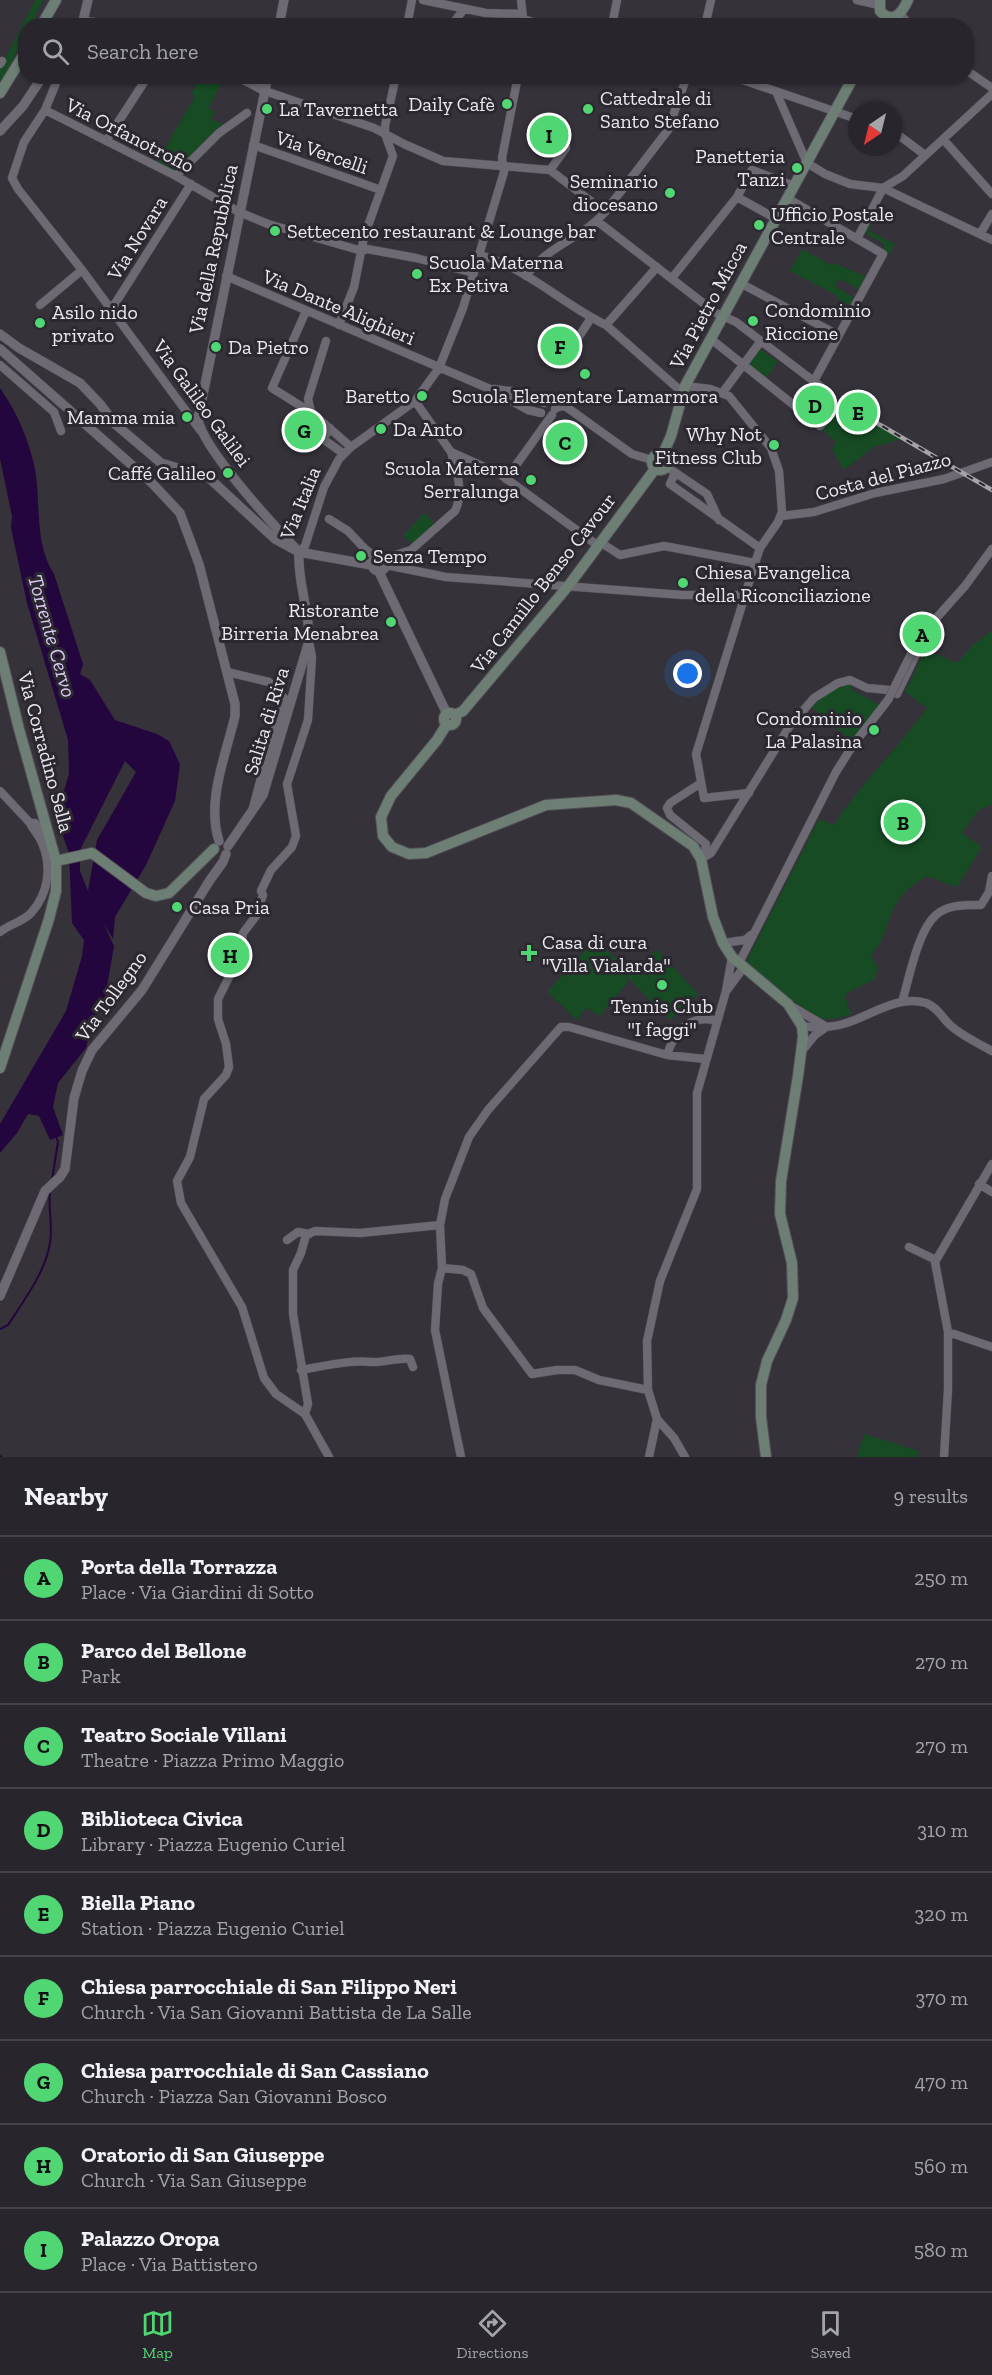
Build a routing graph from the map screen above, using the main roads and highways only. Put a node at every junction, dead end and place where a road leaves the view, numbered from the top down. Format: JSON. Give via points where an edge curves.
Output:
{"nodes":[{"id":1,"x":56,"y":0,"type":"edge"},
{"id":2,"x":908,"y":0,"type":"edge"},
{"id":3,"x":879,"y":3,"type":"edge"},
{"id":4,"x":46,"y":18,"type":"edge"},
{"id":5,"x":883,"y":18,"type":"edge"},
{"id":6,"x":892,"y":18,"type":"edge"},
{"id":7,"x":18,"y":64,"type":"edge"},
{"id":8,"x":850,"y":84,"type":"edge"},
{"id":9,"x":0,"y":93,"type":"edge"},
{"id":10,"x":663,"y":454,"type":"junction"},
{"id":11,"x":653,"y":464,"type":"junction"},
{"id":12,"x":0,"y":652,"type":"edge"},
{"id":13,"x":216,"y":848,"type":"road end"},
{"id":14,"x":58,"y":857,"type":"junction"},
{"id":15,"x":0,"y":1068,"type":"edge"},
{"id":16,"x":766,"y":1457,"type":"edge"}],
"edges":[{"from":1,"to":4,"type":"main road"},
{"from":2,"to":6,"type":"main road","via":[[900,14]]},
{"from":3,"to":5,"type":"main road"},
{"from":7,"to":9,"type":"main road"},
{"from":8,"to":10,"type":"main road","name":"Via Pietro Micca","via":[[684,389]]},
{"from":10,"to":11,"type":"main road","via":[[655,455]]},
{"from":10,"to":11,"type":"main road","via":[[671,470],[660,470]]},
{"from":11,"to":16,"type":"main road","name":"Via Camillo Benso Cavour","via":[[569,585],[463,711],[450,718],[391,796],[382,810],[380,824],[383,836],[397,850],[426,853],[546,805],[616,800],[638,806],[693,846],[723,943],[738,962],[788,1004],[802,1026],[781,1181],[780,1214],[792,1263],[793,1298],[761,1385]]},
{"from":12,"to":14,"type":"main road","name":"Via Corradino Sella"},
{"from":13,"to":14,"type":"main road","via":[[169,892],[156,896],[146,893],[97,856],[86,852]]},
{"from":14,"to":15,"type":"main road","name":"Via Corradino Sella","via":[[49,919]]}]}
